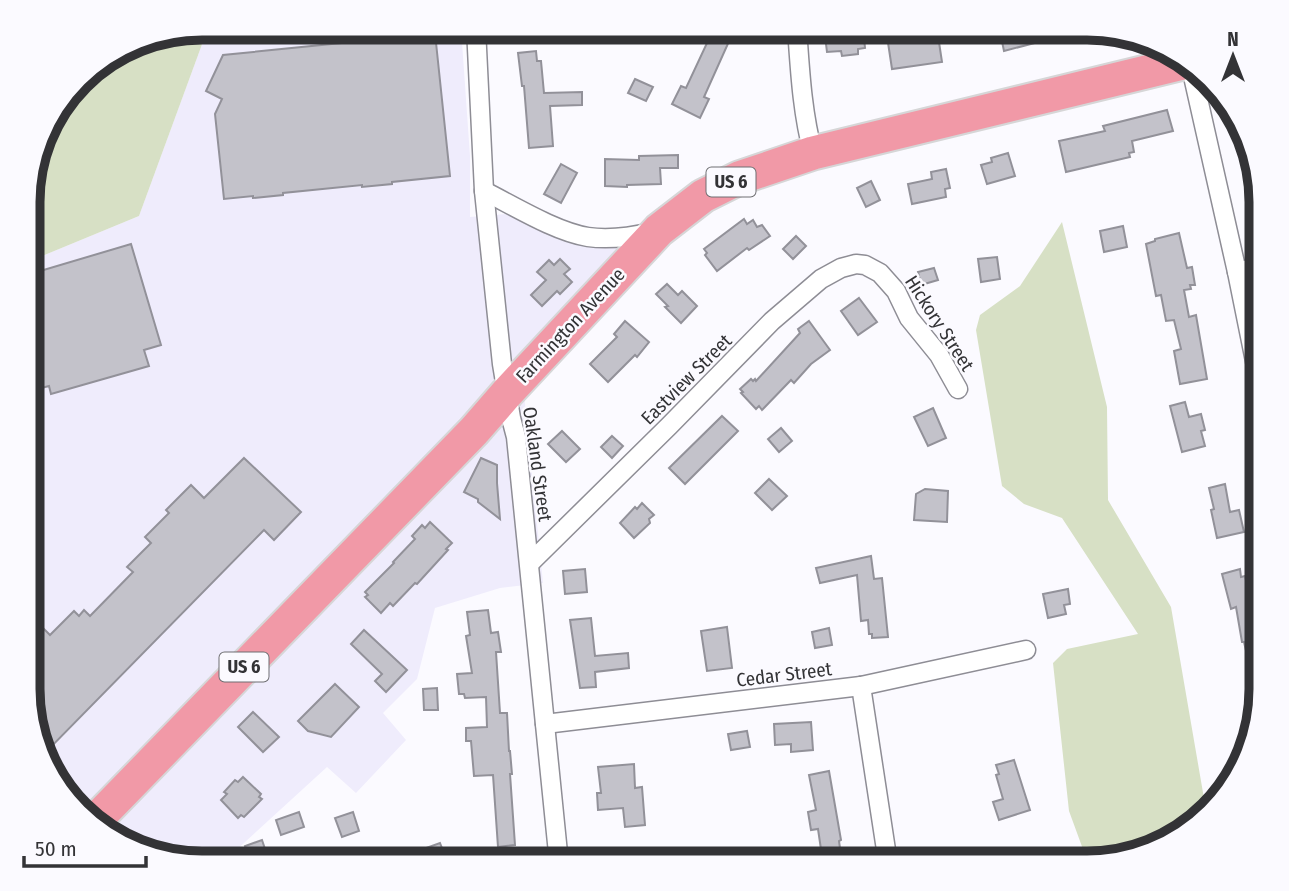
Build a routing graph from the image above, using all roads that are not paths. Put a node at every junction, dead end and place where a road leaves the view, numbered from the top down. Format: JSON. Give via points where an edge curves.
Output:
{"nodes":[{"id":1,"x":477,"y":41,"type":"edge"},
{"id":2,"x":798,"y":41,"type":"edge"},
{"id":3,"x":1173,"y":66,"type":"edge"},
{"id":4,"x":1193,"y":81,"type":"edge"},
{"id":5,"x":813,"y":153,"type":"junction"},
{"id":6,"x":484,"y":191,"type":"junction"},
{"id":7,"x":659,"y":230,"type":"junction"},
{"id":8,"x":1248,"y":270,"type":"edge"},
{"id":9,"x":1237,"y":272,"type":"junction"},
{"id":10,"x":888,"y":281,"type":"joint"},
{"id":11,"x":1248,"y":327,"type":"edge"},
{"id":12,"x":958,"y":389,"type":"dead end"},
{"id":13,"x":507,"y":393,"type":"junction"},
{"id":14,"x":530,"y":563,"type":"junction"},
{"id":15,"x":1026,"y":650,"type":"dead end"},
{"id":16,"x":861,"y":686,"type":"junction"},
{"id":17,"x":545,"y":724,"type":"junction"},
{"id":18,"x":101,"y":815,"type":"edge"},
{"id":19,"x":558,"y":850,"type":"edge"},
{"id":20,"x":886,"y":851,"type":"edge"}],
"edges":[{"from":1,"to":6,"type":"street","name":"Oakland Street"},
{"from":2,"to":5,"type":"street"},
{"from":3,"to":5,"type":"highway","name":"Farmington Avenue","number":"US 6"},
{"from":4,"to":9,"type":"street"},
{"from":5,"to":7,"type":"highway","name":"Farmington Avenue","number":"US 6","via":[[739,178],[703,196]]},
{"from":6,"to":7,"type":"street","via":[[586,237],[630,237]]},
{"from":6,"to":13,"type":"street","name":"Oakland Street"},
{"from":7,"to":13,"type":"highway","name":"Farmington Avenue","number":"US 6"},
{"from":8,"to":9,"type":"street"},
{"from":9,"to":11,"type":"street"},
{"from":10,"to":12,"type":"street","name":"Hickory Street"},
{"from":10,"to":14,"type":"street","name":"Eastview Street","via":[[873,268],[856,264],[821,279],[772,321]]},
{"from":13,"to":14,"type":"street","name":"Oakland Street"},
{"from":13,"to":18,"type":"highway","name":"Farmington Avenue","number":"US 6"},
{"from":14,"to":17,"type":"street","name":"Oakland Street"},
{"from":15,"to":16,"type":"street","name":"Cedar Street"},
{"from":16,"to":17,"type":"street","name":"Cedar Street"},
{"from":16,"to":20,"type":"street"},
{"from":17,"to":19,"type":"street","name":"Oakland Street"}]}
